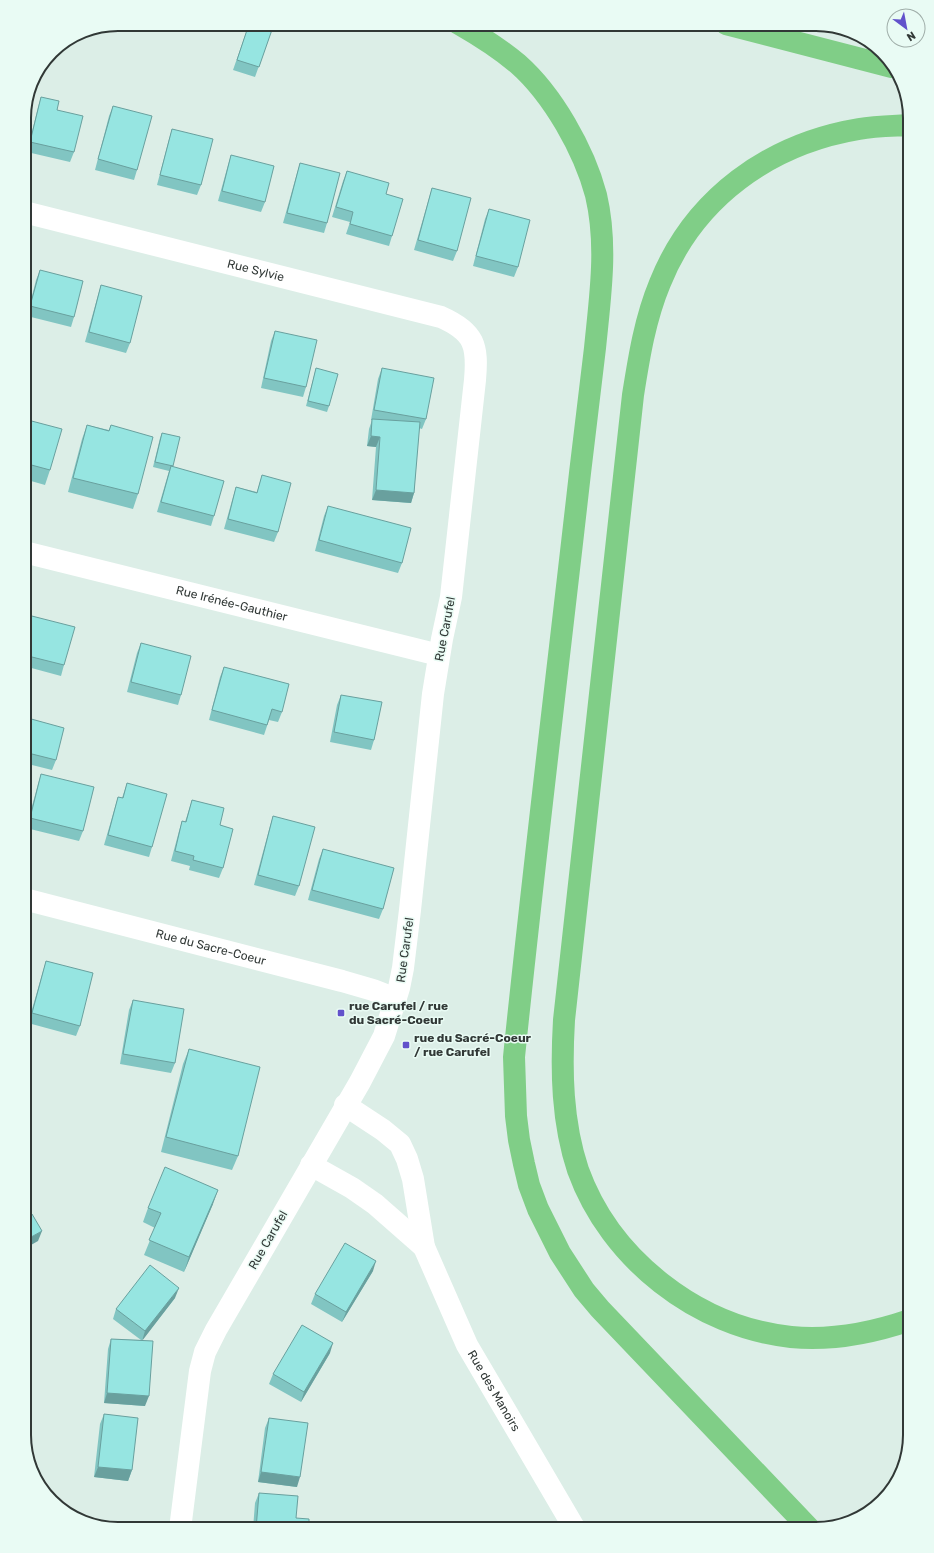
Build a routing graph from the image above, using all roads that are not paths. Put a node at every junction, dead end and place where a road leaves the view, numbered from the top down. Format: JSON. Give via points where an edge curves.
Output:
{"nodes":[{"id":1,"x":471,"y":31,"type":"edge"},
{"id":2,"x":753,"y":31,"type":"edge"},
{"id":3,"x":884,"y":65,"type":"edge"},
{"id":4,"x":903,"y":126,"type":"edge"},
{"id":5,"x":31,"y":214,"type":"edge"},
{"id":6,"x":475,"y":348,"type":"joint"},
{"id":7,"x":31,"y":554,"type":"edge"},
{"id":8,"x":438,"y":655,"type":"junction"},
{"id":9,"x":31,"y":901,"type":"edge"},
{"id":10,"x":396,"y":999,"type":"junction"},
{"id":11,"x":345,"y":1105,"type":"junction"},
{"id":12,"x":311,"y":1164,"type":"junction"},
{"id":13,"x":424,"y":1247,"type":"junction"},
{"id":14,"x":903,"y":1322,"type":"edge"},
{"id":15,"x":181,"y":1522,"type":"edge"},
{"id":16,"x":571,"y":1522,"type":"edge"},
{"id":17,"x":803,"y":1522,"type":"edge"}],
"edges":[{"from":1,"to":17,"type":"highway","via":[[520,66],[539,85],[554,107],[579,148],[588,169],[600,217],[602,242],[602,289],[514,1057],[518,1140],[529,1186],[544,1222],[584,1290]]},
{"from":2,"to":3,"type":"highway"},
{"from":4,"to":14,"type":"highway","via":[[859,129],[832,136],[788,151],[757,166],[716,198],[698,218],[670,260],[660,283],[641,346],[633,395],[562,1056],[566,1119],[579,1170],[604,1221],[616,1238],[640,1265],[662,1284],[717,1317],[762,1332],[792,1337],[842,1336],[870,1332]]},
{"from":5,"to":6,"type":"street","name":"Rue Sylvie","via":[[441,317],[461,328]]},
{"from":6,"to":8,"type":"street","name":"Rue Carufel","via":[[475,380],[451,597]]},
{"from":7,"to":8,"type":"street","name":"Rue Irénée-Gauthier"},
{"from":8,"to":10,"type":"street","name":"Rue Carufel","via":[[403,968]]},
{"from":9,"to":10,"type":"street","name":"Rue du Sacre-Coeur","via":[[342,981]]},
{"from":10,"to":11,"type":"street","name":"Rue Carufel","via":[[384,1036]]},
{"from":11,"to":12,"type":"street","name":"Rue Carufel"},
{"from":11,"to":13,"type":"street","name":"Rue des Manoirs","via":[[400,1144],[413,1179]]},
{"from":12,"to":13,"type":"street","name":"Rue des Manoirs","via":[[375,1204]]},
{"from":12,"to":15,"type":"street","name":"Rue Carufel","via":[[205,1352],[200,1371]]},
{"from":13,"to":16,"type":"street","name":"Rue des Manoirs","via":[[467,1344]]}]}
